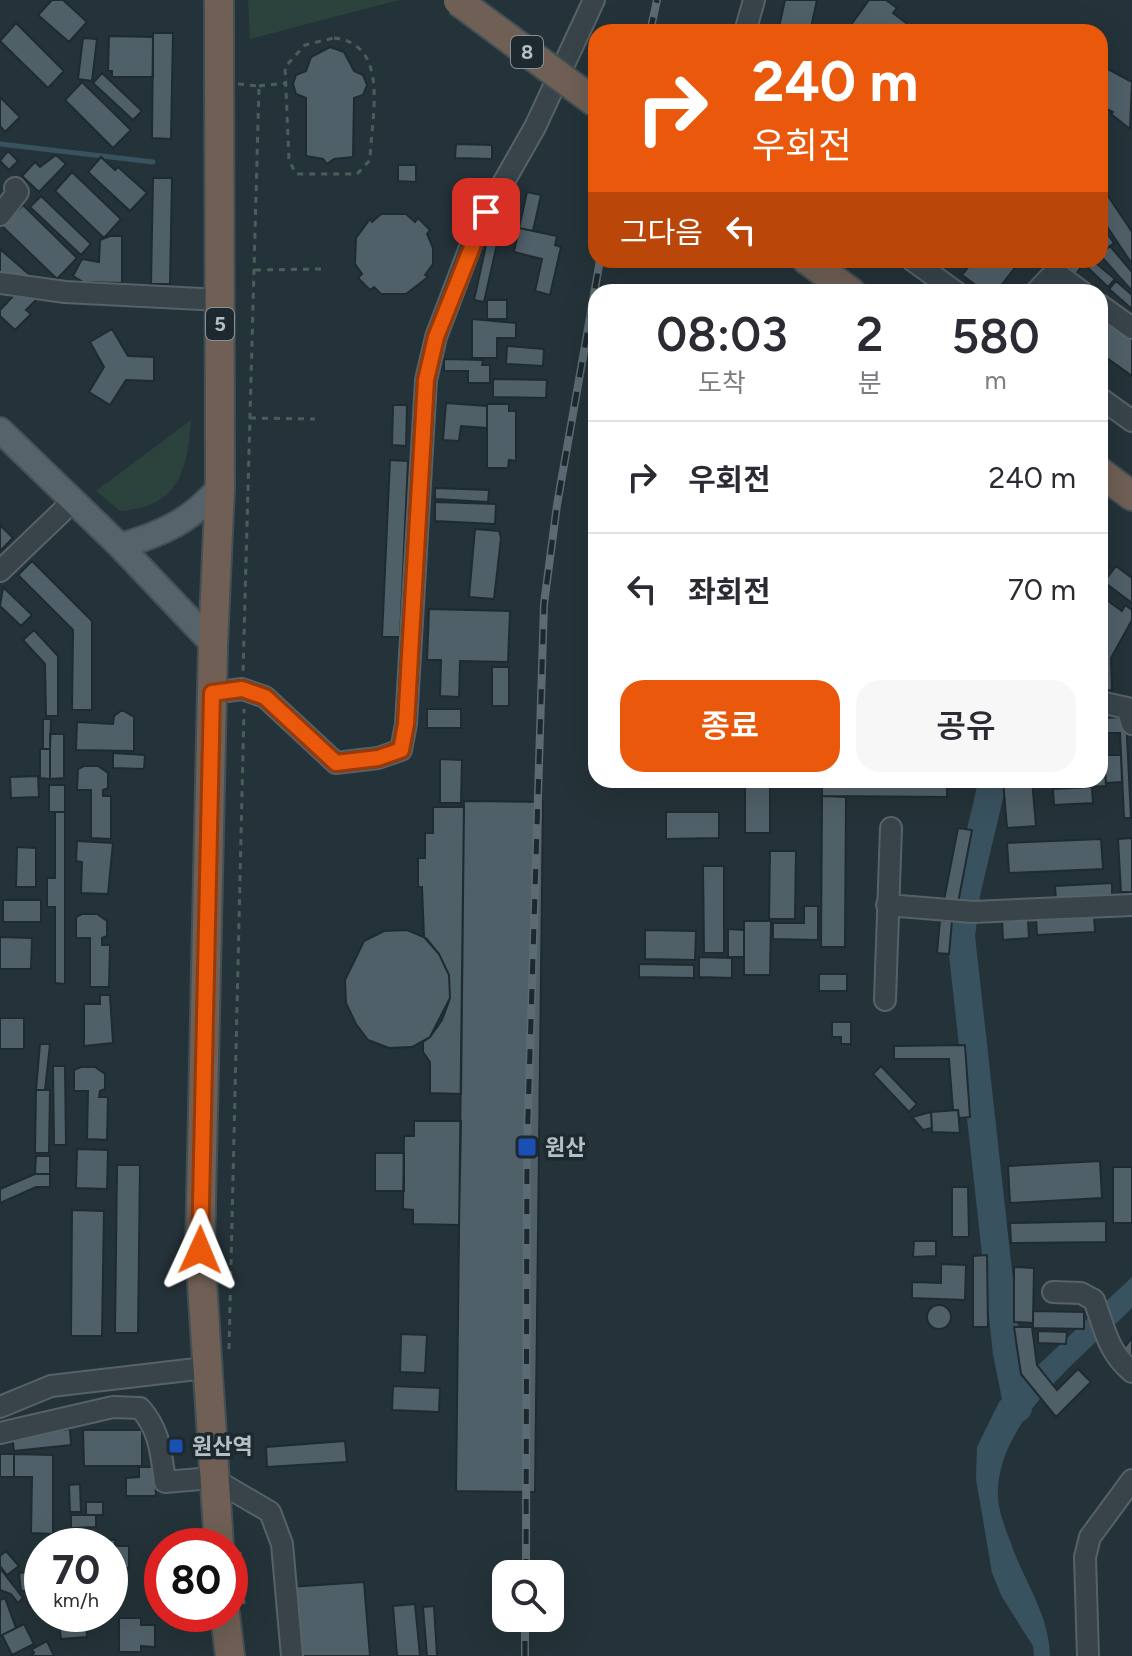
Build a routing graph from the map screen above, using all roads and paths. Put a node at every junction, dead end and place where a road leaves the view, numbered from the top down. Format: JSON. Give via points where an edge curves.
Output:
{"nodes":[{"id":1,"x":457,"y":0,"type":"edge"},
{"id":2,"x":594,"y":0,"type":"edge"},
{"id":3,"x":754,"y":0,"type":"edge"},
{"id":4,"x":219,"y":1,"type":"edge"},
{"id":5,"x":747,"y":24,"type":"edge"},
{"id":6,"x":219,"y":83,"type":"junction"},
{"id":7,"x":287,"y":83,"type":"junction"},
{"id":8,"x":259,"y":86,"type":"junction"},
{"id":9,"x":588,"y":97,"type":"edge"},
{"id":10,"x":15,"y":188,"type":"dead end"},
{"id":11,"x":0,"y":215,"type":"edge"},
{"id":12,"x":819,"y":268,"type":"edge"},
{"id":13,"x":923,"y":268,"type":"edge"},
{"id":14,"x":321,"y":269,"type":"dead end"},
{"id":15,"x":255,"y":270,"type":"junction"},
{"id":16,"x":0,"y":283,"type":"edge"},
{"id":17,"x":840,"y":284,"type":"edge"},
{"id":18,"x":945,"y":284,"type":"edge"},
{"id":19,"x":1044,"y":284,"type":"edge"},
{"id":20,"x":1071,"y":284,"type":"edge"},
{"id":21,"x":220,"y":300,"type":"junction"},
{"id":22,"x":1108,"y":311,"type":"edge"},
{"id":23,"x":1132,"y":328,"type":"edge"},
{"id":24,"x":1108,"y":404,"type":"edge"},
{"id":25,"x":250,"y":418,"type":"junction"},
{"id":26,"x":315,"y":419,"type":"dead end"},
{"id":27,"x":1132,"y":421,"type":"edge"},
{"id":28,"x":0,"y":430,"type":"edge"},
{"id":29,"x":1108,"y":478,"type":"edge"},
{"id":30,"x":220,"y":487,"type":"junction"},
{"id":31,"x":1132,"y":496,"type":"edge"},
{"id":32,"x":72,"y":502,"type":"junction"},
{"id":33,"x":120,"y":546,"type":"junction"},
{"id":34,"x":0,"y":571,"type":"edge"},
{"id":35,"x":213,"y":644,"type":"junction"},
{"id":36,"x":242,"y":689,"type":"junction"},
{"id":37,"x":212,"y":693,"type":"junction"},
{"id":38,"x":1108,"y":704,"type":"edge"},
{"id":39,"x":1132,"y":724,"type":"edge"},
{"id":40,"x":891,"y":828,"type":"dead end"},
{"id":41,"x":887,"y":905,"type":"junction"},
{"id":42,"x":1132,"y":905,"type":"edge"},
{"id":43,"x":885,"y":1000,"type":"dead end"},
{"id":44,"x":1053,"y":1292,"type":"dead end"},
{"id":45,"x":217,"y":1363,"type":"junction"},
{"id":46,"x":1132,"y":1372,"type":"edge"},
{"id":47,"x":0,"y":1407,"type":"edge"},
{"id":48,"x":0,"y":1433,"type":"edge"},
{"id":49,"x":212,"y":1478,"type":"junction"},
{"id":50,"x":1132,"y":1480,"type":"edge"},
{"id":51,"x":224,"y":1528,"type":"edge"},
{"id":52,"x":233,"y":1632,"type":"edge"},
{"id":53,"x":230,"y":1656,"type":"edge"},
{"id":54,"x":292,"y":1656,"type":"edge"},
{"id":55,"x":1088,"y":1656,"type":"edge"}],
"edges":[{"from":1,"to":9,"type":"highway","number":"8","bridge":true},
{"from":2,"to":36,"type":"street","via":[[535,127],[477,229],[436,337],[426,380],[401,750],[336,763],[265,697]]},
{"from":3,"to":5,"type":"street"},
{"from":4,"to":6,"type":"highway","number":"5"},
{"from":6,"to":8,"type":"path"},
{"from":6,"to":21,"type":"highway","number":"5"},
{"from":7,"to":7,"type":"path","via":[[289,160],[296,174],[357,174],[370,160],[373,69],[366,52],[346,39],[305,45],[285,67]]},
{"from":7,"to":8,"type":"path"},
{"from":8,"to":15,"type":"path"},
{"from":10,"to":11,"type":"street","via":[[18,192]]},
{"from":12,"to":17,"type":"highway"},
{"from":13,"to":18,"type":"street"},
{"from":14,"to":15,"type":"path"},
{"from":15,"to":25,"type":"path"},
{"from":16,"to":21,"type":"street"},
{"from":19,"to":20,"type":"street","via":[[1055,272]]},
{"from":21,"to":30,"type":"highway","number":"5"},
{"from":22,"to":23,"type":"street"},
{"from":24,"to":27,"type":"street"},
{"from":25,"to":26,"type":"path"},
{"from":25,"to":36,"type":"path"},
{"from":28,"to":32,"type":"main road"},
{"from":29,"to":31,"type":"highway"},
{"from":30,"to":33,"type":"main road","via":[[200,510],[167,532]]},
{"from":30,"to":35,"type":"highway","number":"5"},
{"from":32,"to":33,"type":"main road"},
{"from":32,"to":34,"type":"street"},
{"from":33,"to":35,"type":"main road"},
{"from":35,"to":37,"type":"highway","number":"5"},
{"from":36,"to":37,"type":"street"},
{"from":36,"to":45,"type":"path","via":[[245,728]]},
{"from":37,"to":45,"type":"highway","number":"5","via":[[200,1250]]},
{"from":38,"to":39,"type":"street","via":[[1127,708]]},
{"from":40,"to":41,"type":"street"},
{"from":41,"to":42,"type":"street","via":[[962,912]]},
{"from":41,"to":43,"type":"street"},
{"from":44,"to":46,"type":"street","via":[[1081,1293],[1094,1300],[1108,1346]]},
{"from":45,"to":47,"type":"street","via":[[51,1386]]},
{"from":45,"to":49,"type":"highway","number":"5"},
{"from":48,"to":49,"type":"street","via":[[113,1407],[140,1408],[160,1440],[165,1482]]},
{"from":49,"to":51,"type":"highway","number":"5"},
{"from":49,"to":54,"type":"street","via":[[270,1512],[282,1544]]},
{"from":50,"to":55,"type":"street","via":[[1090,1537],[1085,1557]]},
{"from":52,"to":53,"type":"highway"}]}
